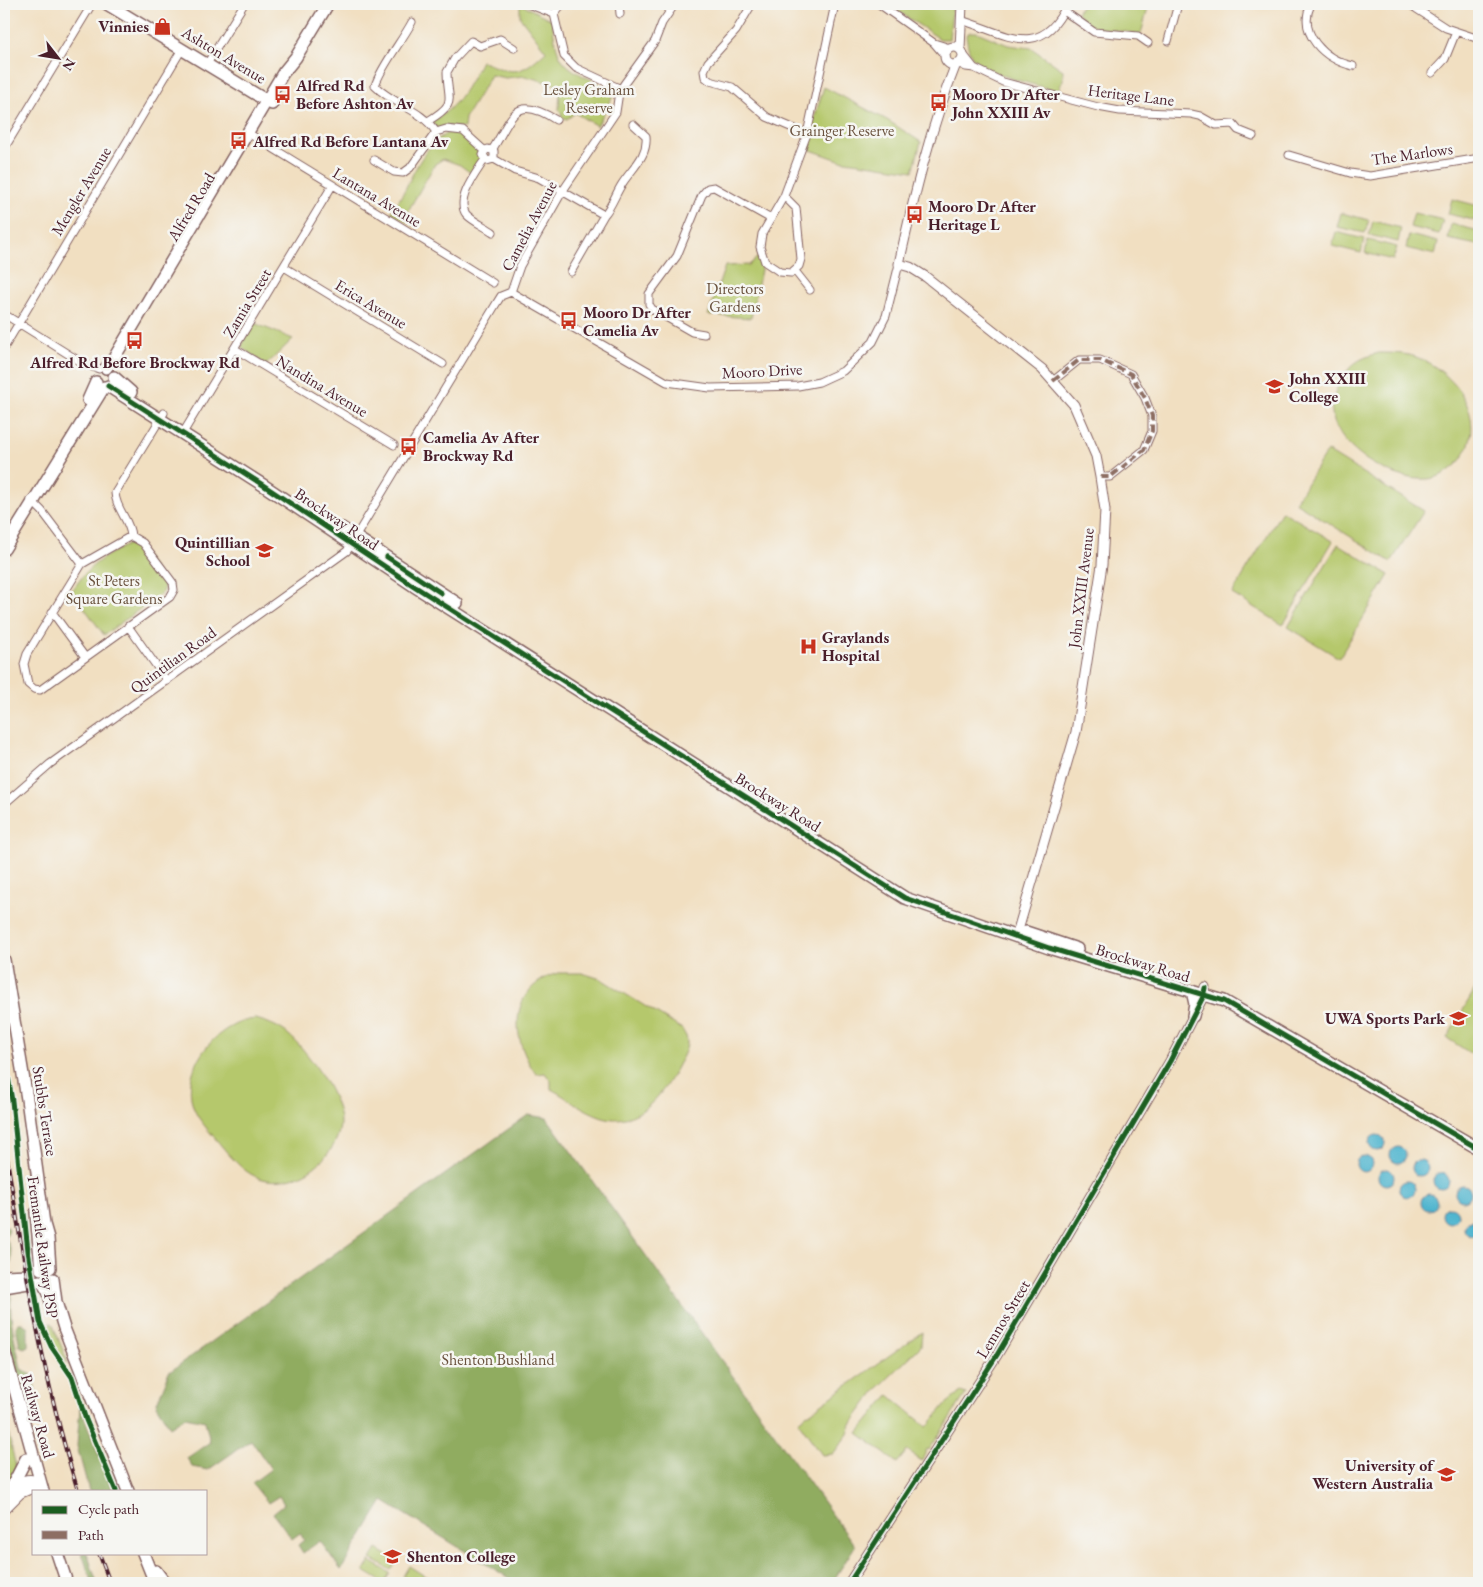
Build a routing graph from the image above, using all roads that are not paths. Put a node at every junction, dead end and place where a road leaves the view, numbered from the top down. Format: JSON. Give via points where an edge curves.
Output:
{"nodes":[{"id":1,"x":92,"y":4,"type":"edge"},
{"id":2,"x":107,"y":4,"type":"edge"},
{"id":3,"x":244,"y":4,"type":"edge"},
{"id":4,"x":328,"y":4,"type":"edge"},
{"id":5,"x":528,"y":4,"type":"edge"},
{"id":6,"x":562,"y":4,"type":"edge"},
{"id":7,"x":619,"y":4,"type":"edge"},
{"id":8,"x":675,"y":4,"type":"edge"},
{"id":9,"x":752,"y":4,"type":"edge"},
{"id":10,"x":834,"y":4,"type":"edge"},
{"id":11,"x":878,"y":4,"type":"edge"},
{"id":12,"x":962,"y":4,"type":"edge"},
{"id":13,"x":1178,"y":4,"type":"edge"},
{"id":14,"x":1311,"y":4,"type":"edge"},
{"id":15,"x":1409,"y":4,"type":"edge"},
{"id":16,"x":1066,"y":7,"type":"edge"},
{"id":17,"x":554,"y":14,"type":"junction"},
{"id":18,"x":620,"y":14,"type":"dead end"},
{"id":19,"x":961,"y":20,"type":"junction"},
{"id":20,"x":412,"y":22,"type":"dead end"},
{"id":21,"x":1456,"y":32,"type":"junction"},
{"id":22,"x":1479,"y":38,"type":"edge"},
{"id":23,"x":1168,"y":41,"type":"dead end"},
{"id":24,"x":934,"y":43,"type":"junction"},
{"id":25,"x":1148,"y":43,"type":"dead end"},
{"id":26,"x":514,"y":48,"type":"dead end"},
{"id":27,"x":182,"y":49,"type":"junction"},
{"id":28,"x":956,"y":50,"type":"junction"},
{"id":29,"x":952,"y":61,"type":"junction"},
{"id":30,"x":207,"y":64,"type":"junction"},
{"id":31,"x":1353,"y":66,"type":"dead end"},
{"id":32,"x":974,"y":68,"type":"junction"},
{"id":33,"x":1432,"y":73,"type":"dead end"},
{"id":34,"x":621,"y":89,"type":"junction"},
{"id":35,"x":270,"y":102,"type":"junction"},
{"id":36,"x":556,"y":120,"type":"dead end"},
{"id":37,"x":428,"y":121,"type":"junction"},
{"id":38,"x":634,"y":124,"type":"dead end"},
{"id":39,"x":436,"y":132,"type":"junction"},
{"id":40,"x":807,"y":134,"type":"junction"},
{"id":41,"x":251,"y":135,"type":"junction"},
{"id":42,"x":1253,"y":136,"type":"dead end"},
{"id":43,"x":4,"y":149,"type":"edge"},
{"id":44,"x":487,"y":153,"type":"junction"},
{"id":45,"x":1289,"y":155,"type":"dead end"},
{"id":46,"x":1479,"y":156,"type":"edge"},
{"id":47,"x":374,"y":160,"type":"dead end"},
{"id":48,"x":332,"y":186,"type":"junction"},
{"id":49,"x":562,"y":192,"type":"junction"},
{"id":50,"x":784,"y":196,"type":"junction"},
{"id":51,"x":604,"y":215,"type":"junction"},
{"id":52,"x":771,"y":219,"type":"junction"},
{"id":53,"x":493,"y":232,"type":"dead end"},
{"id":54,"x":899,"y":264,"type":"junction"},
{"id":55,"x":284,"y":267,"type":"junction"},
{"id":56,"x":795,"y":271,"type":"junction"},
{"id":57,"x":571,"y":272,"type":"dead end"},
{"id":58,"x":493,"y":283,"type":"dead end"},
{"id":59,"x":810,"y":290,"type":"dead end"},
{"id":60,"x":511,"y":292,"type":"junction"},
{"id":61,"x":4,"y":314,"type":"edge"},
{"id":62,"x":18,"y":324,"type":"junction"},
{"id":63,"x":704,"y":334,"type":"dead end"},
{"id":64,"x":4,"y":348,"type":"edge"},
{"id":65,"x":235,"y":349,"type":"junction"},
{"id":66,"x":443,"y":364,"type":"dead end"},
{"id":67,"x":106,"y":378,"type":"junction"},
{"id":68,"x":1053,"y":381,"type":"junction"},
{"id":69,"x":162,"y":415,"type":"junction"},
{"id":70,"x":185,"y":430,"type":"junction"},
{"id":71,"x":394,"y":445,"type":"dead end"},
{"id":72,"x":1100,"y":477,"type":"junction"},
{"id":73,"x":31,"y":500,"type":"junction"},
{"id":74,"x":131,"y":536,"type":"junction"},
{"id":75,"x":4,"y":538,"type":"edge"},
{"id":76,"x":355,"y":541,"type":"junction"},
{"id":77,"x":4,"y":549,"type":"edge"},
{"id":78,"x":82,"y":564,"type":"junction"},
{"id":79,"x":52,"y":612,"type":"junction"},
{"id":80,"x":128,"y":626,"type":"junction"},
{"id":81,"x":85,"y":657,"type":"junction"},
{"id":82,"x":167,"y":681,"type":"junction"},
{"id":83,"x":4,"y":804,"type":"edge"},
{"id":84,"x":1017,"y":934,"type":"junction"},
{"id":85,"x":4,"y":960,"type":"edge"},
{"id":86,"x":4,"y":992,"type":"edge"},
{"id":87,"x":1204,"y":992,"type":"junction"},
{"id":88,"x":1193,"y":1016,"type":"joint"},
{"id":89,"x":1170,"y":1061,"type":"junction"},
{"id":90,"x":1479,"y":1143,"type":"edge"},
{"id":91,"x":1479,"y":1150,"type":"edge"},
{"id":92,"x":44,"y":1275,"type":"junction"},
{"id":93,"x":4,"y":1276,"type":"edge"},
{"id":94,"x":4,"y":1287,"type":"edge"},
{"id":95,"x":4,"y":1350,"type":"edge"},
{"id":96,"x":4,"y":1375,"type":"edge"},
{"id":97,"x":26,"y":1459,"type":"junction"},
{"id":98,"x":37,"y":1486,"type":"edge"},
{"id":99,"x":121,"y":1490,"type":"edge"},
{"id":100,"x":128,"y":1490,"type":"edge"},
{"id":101,"x":6,"y":1497,"type":"edge"},
{"id":102,"x":4,"y":1509,"type":"edge"},
{"id":103,"x":57,"y":1554,"type":"edge"},
{"id":104,"x":143,"y":1554,"type":"edge"},
{"id":105,"x":150,"y":1554,"type":"edge"},
{"id":106,"x":67,"y":1583,"type":"edge"},
{"id":107,"x":155,"y":1583,"type":"edge"},
{"id":108,"x":163,"y":1583,"type":"edge"},
{"id":109,"x":849,"y":1583,"type":"edge"}],
"edges":[{"from":1,"to":43,"type":"street"},
{"from":2,"to":27,"type":"main road","name":"Ashton Avenue"},
{"from":3,"to":30,"type":"street"},
{"from":4,"to":35,"type":"main road","name":"Alfred Road","via":[[296,57],[289,76]]},
{"from":5,"to":17,"type":"street"},
{"from":6,"to":17,"type":"street"},
{"from":7,"to":18,"type":"street"},
{"from":8,"to":34,"type":"street","name":"Camelia Avenue","via":[[655,41]]},
{"from":9,"to":40,"type":"street","via":[[736,31],[708,62],[705,77],[732,87],[767,118]]},
{"from":10,"to":40,"type":"street"},
{"from":11,"to":24,"type":"street"},
{"from":12,"to":19,"type":"street","name":"Mooro Drive"},
{"from":13,"to":23,"type":"street"},
{"from":14,"to":31,"type":"street","via":[[1307,22],[1312,38],[1322,51],[1339,63]]},
{"from":15,"to":21,"type":"street"},
{"from":16,"to":19,"type":"street","via":[[1048,31],[1023,41]]},
{"from":16,"to":25,"type":"street","via":[[1094,32],[1138,36]]},
{"from":17,"to":34,"type":"street","via":[[564,56],[576,68]]},
{"from":19,"to":28,"type":"street","name":"Mooro Drive"},
{"from":20,"to":37,"type":"street","via":[[378,76],[376,86]]},
{"from":21,"to":22,"type":"street"},
{"from":21,"to":33,"type":"street","via":[[1445,59]]},
{"from":24,"to":28,"type":"street"},
{"from":24,"to":29,"type":"street"},
{"from":26,"to":37,"type":"street","via":[[500,39],[480,46],[471,41],[447,72],[451,94],[445,111]]},
{"from":27,"to":30,"type":"main road","name":"Ashton Avenue"},
{"from":27,"to":62,"type":"street","name":"Mengler Avenue"},
{"from":28,"to":29,"type":"street","name":"Mooro Drive"},
{"from":28,"to":29,"type":"street","name":"Mooro Drive"},
{"from":28,"to":32,"type":"street","name":"Heritage Lane"},
{"from":29,"to":32,"type":"street","name":"Heritage Lane"},
{"from":29,"to":54,"type":"street","name":"Mooro Drive","via":[[922,166]]},
{"from":30,"to":35,"type":"main road","name":"Ashton Avenue"},
{"from":32,"to":42,"type":"street","name":"Heritage Lane","via":[[1003,82],[1076,102],[1120,111],[1200,116],[1216,124],[1233,124],[1238,130]]},
{"from":34,"to":49,"type":"street","name":"Camelia Avenue","via":[[616,112]]},
{"from":35,"to":41,"type":"main road","name":"Alfred Road"},
{"from":36,"to":44,"type":"street","via":[[533,109],[522,108],[514,112]]},
{"from":37,"to":39,"type":"street"},
{"from":38,"to":51,"type":"street","via":[[646,136],[647,144],[641,159]]},
{"from":39,"to":44,"type":"street","via":[[446,129],[463,131]]},
{"from":39,"to":47,"type":"street","via":[[403,173],[394,172]]},
{"from":40,"to":50,"type":"street"},
{"from":41,"to":48,"type":"street","name":"Lantana Avenue"},
{"from":41,"to":67,"type":"main road","name":"Alfred Road"},
{"from":44,"to":49,"type":"street","via":[[489,161],[494,159],[539,178]]},
{"from":44,"to":53,"type":"street","via":[[465,194],[463,205],[466,215]]},
{"from":45,"to":46,"type":"street","name":"The Marlows","via":[[1370,176]]},
{"from":48,"to":55,"type":"street","name":"Zamia Street"},
{"from":48,"to":58,"type":"street","name":"Lantana Avenue"},
{"from":49,"to":51,"type":"street"},
{"from":49,"to":60,"type":"street","name":"Camelia Avenue","via":[[520,266]]},
{"from":50,"to":52,"type":"street"},
{"from":50,"to":56,"type":"street","via":[[796,208],[801,259]]},
{"from":51,"to":57,"type":"street"},
{"from":52,"to":56,"type":"street","via":[[762,234],[762,259],[780,272]]},
{"from":52,"to":63,"type":"street","via":[[714,187],[702,195],[677,256],[649,294],[649,304],[652,309],[692,332]]},
{"from":54,"to":60,"type":"street","name":"Mooro Drive","via":[[886,316],[873,342],[843,371],[819,382],[798,386],[710,388],[667,382]]},
{"from":54,"to":68,"type":"street","name":"John XXIII Avenue","via":[[926,277],[1042,368]]},
{"from":55,"to":65,"type":"street","name":"Zamia Street"},
{"from":55,"to":66,"type":"street","name":"Erica Avenue"},
{"from":56,"to":59,"type":"street"},
{"from":60,"to":76,"type":"street","name":"Camelia Avenue","via":[[501,296]]},
{"from":61,"to":62,"type":"street","name":"Brockway Road"},
{"from":62,"to":64,"type":"street","name":"Mengler Avenue"},
{"from":62,"to":67,"type":"street","name":"Brockway Road"},
{"from":65,"to":70,"type":"street","name":"Zamia Street"},
{"from":65,"to":71,"type":"street","name":"Nandina Avenue"},
{"from":67,"to":69,"type":"main road","name":"Brockway Road"},
{"from":67,"to":73,"type":"main road","name":"Alfred Road","via":[[90,397]]},
{"from":68,"to":72,"type":"street","name":"John XXIII Avenue","via":[[1074,405],[1096,456]]},
{"from":68,"to":72,"type":"street","via":[[1079,360],[1100,360],[1131,374],[1145,398],[1152,416],[1152,432],[1144,450],[1110,477]]},
{"from":69,"to":70,"type":"main road","name":"Brockway Road"},
{"from":69,"to":74,"type":"street","via":[[116,493],[116,504],[130,527]]},
{"from":70,"to":76,"type":"main road","name":"Brockway Road"},
{"from":72,"to":84,"type":"street","name":"John XXIII Avenue","via":[[1105,510],[1102,565],[1076,732]]},
{"from":73,"to":75,"type":"main road","name":"Alfred Road"},
{"from":73,"to":77,"type":"main road","name":"Alfred Road"},
{"from":73,"to":78,"type":"street"},
{"from":74,"to":78,"type":"street"},
{"from":74,"to":80,"type":"street","via":[[144,543],[173,583],[174,590],[170,597]]},
{"from":76,"to":82,"type":"street","name":"Quintilian Road","via":[[348,551]]},
{"from":76,"to":84,"type":"main road","name":"Brockway Road","via":[[899,888],[933,904]]},
{"from":78,"to":79,"type":"street"},
{"from":79,"to":81,"type":"street"},
{"from":79,"to":81,"type":"street","via":[[26,654],[24,664],[28,684],[40,690]]},
{"from":80,"to":81,"type":"street"},
{"from":80,"to":82,"type":"street"},
{"from":82,"to":83,"type":"street","name":"Quintilian Road","via":[[50,764]]},
{"from":84,"to":87,"type":"main road","name":"Brockway Road"},
{"from":85,"to":92,"type":"main road","name":"Stubbs Terrace","via":[[48,1238]]},
{"from":86,"to":92,"type":"main road","name":"Stubbs Terrace"},
{"from":87,"to":88,"type":"main road","via":[[1195,1004]]},
{"from":87,"to":89,"type":"street","name":"Lemnos Street","via":[[1199,1017]]},
{"from":87,"to":90,"type":"main road","name":"Brockway Road","via":[[1240,1002]]},
{"from":87,"to":91,"type":"main road","name":"Brockway Road","via":[[1236,1007]]},
{"from":88,"to":89,"type":"street","name":"Lemnos Street"},
{"from":89,"to":109,"type":"street","name":"Lemnos Street","via":[[997,1355]]},
{"from":92,"to":93,"type":"main road"},
{"from":92,"to":94,"type":"main road"},
{"from":92,"to":99,"type":"main road","name":"Stubbs Terrace","via":[[52,1311]]},
{"from":92,"to":100,"type":"main road","name":"Stubbs Terrace"},
{"from":95,"to":98,"type":"main road","name":"Railway Road"},
{"from":96,"to":97,"type":"main road","name":"Railway Road"},
{"from":97,"to":98,"type":"main road","name":"Railway Road"},
{"from":97,"to":101,"type":"main road"},
{"from":98,"to":101,"type":"main road","via":[[23,1480]]},
{"from":98,"to":102,"type":"main road","via":[[20,1493]]},
{"from":103,"to":106,"type":"main road"},
{"from":104,"to":107,"type":"main road"},
{"from":105,"to":108,"type":"main road"}]}
